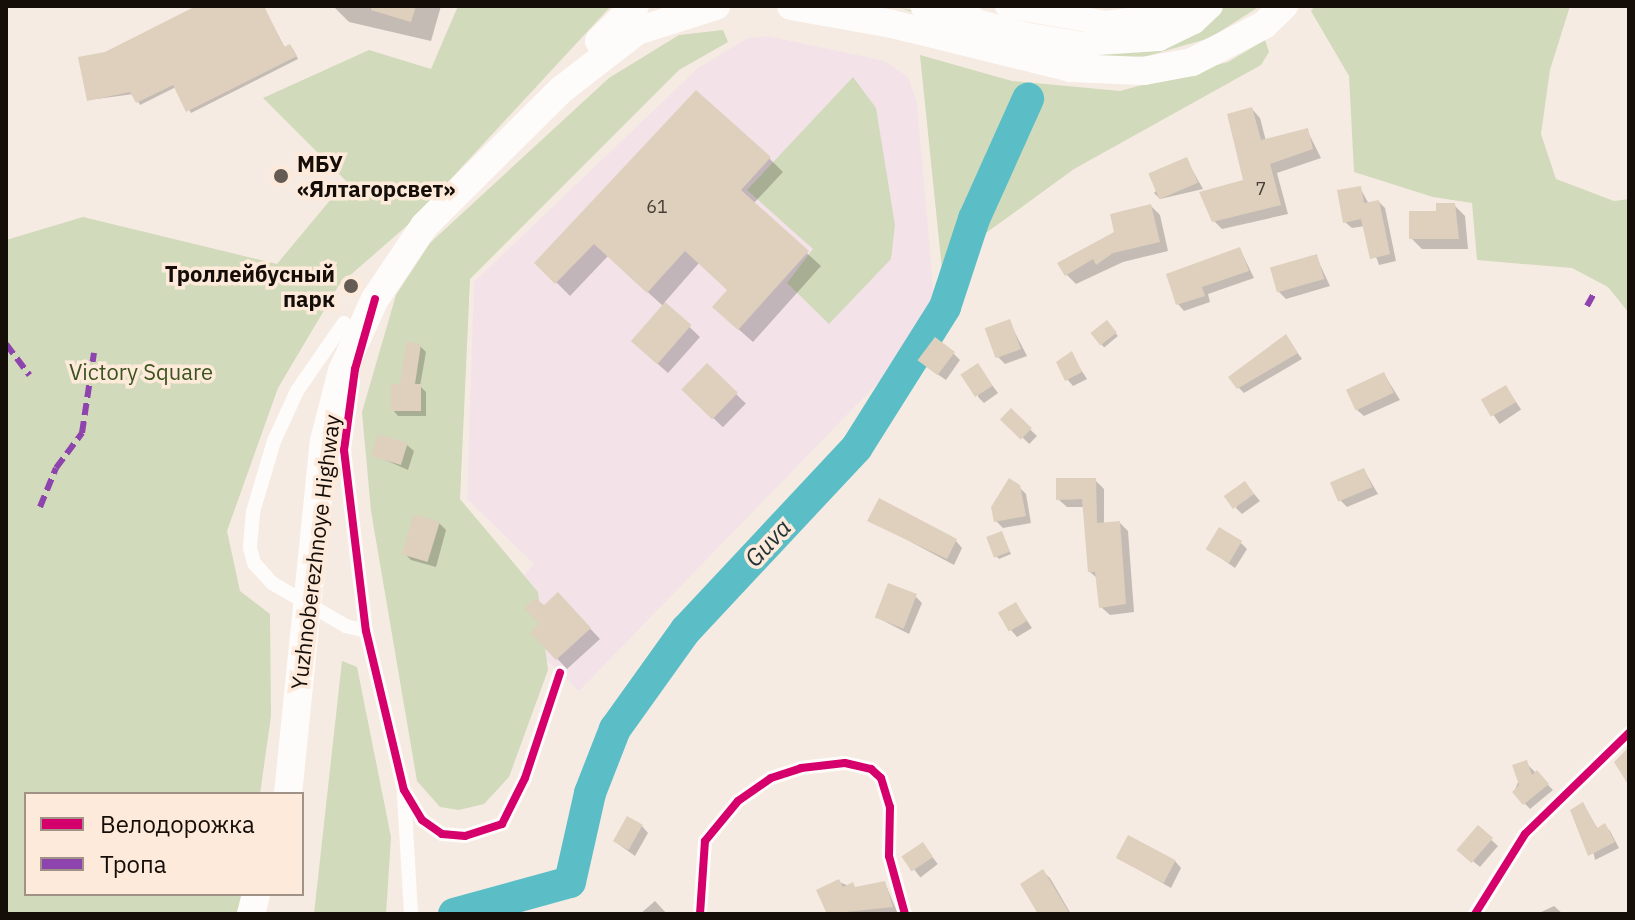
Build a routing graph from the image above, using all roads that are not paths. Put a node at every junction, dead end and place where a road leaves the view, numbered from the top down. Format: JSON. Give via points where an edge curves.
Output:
{"nodes":[{"id":1,"x":677,"y":6,"type":"edge"},
{"id":2,"x":716,"y":6,"type":"edge"},
{"id":3,"x":791,"y":6,"type":"edge"},
{"id":4,"x":922,"y":6,"type":"edge"},
{"id":5,"x":1007,"y":6,"type":"edge"},
{"id":6,"x":1185,"y":6,"type":"edge"},
{"id":7,"x":1211,"y":6,"type":"edge"},
{"id":8,"x":1284,"y":6,"type":"edge"},
{"id":9,"x":968,"y":14,"type":"edge"},
{"id":10,"x":642,"y":16,"type":"edge"},
{"id":11,"x":375,"y":299,"type":"junction"},
{"id":12,"x":344,"y":323,"type":"junction"},
{"id":13,"x":303,"y":573,"type":"junction"},
{"id":14,"x":366,"y":631,"type":"junction"},
{"id":15,"x":296,"y":643,"type":"junction"},
{"id":16,"x":560,"y":673,"type":"dead end"},
{"id":17,"x":1629,"y":733,"type":"edge"},
{"id":18,"x":404,"y":790,"type":"junction"},
{"id":19,"x":271,"y":792,"type":"edge"},
{"id":20,"x":288,"y":792,"type":"edge"},
{"id":21,"x":411,"y":914,"type":"edge"},
{"id":22,"x":700,"y":914,"type":"edge"},
{"id":23,"x":905,"y":914,"type":"edge"},
{"id":24,"x":1475,"y":914,"type":"edge"}],
"edges":[{"from":1,"to":10,"type":"main road"},
{"from":2,"to":10,"type":"highway","name":"Yuzhnoberezhnoye Highway"},
{"from":3,"to":8,"type":"highway","via":[[892,24],[1071,68],[1144,71],[1192,62],[1264,25]]},
{"from":4,"to":9,"type":"main road"},
{"from":5,"to":6,"type":"main road","via":[[1105,23],[1162,16]]},
{"from":7,"to":9,"type":"main road","via":[[1159,39],[1082,44]]},
{"from":10,"to":11,"type":"highway","name":"Yuzhnoberezhnoye Highway","via":[[424,226]]},
{"from":10,"to":12,"type":"highway","name":"Yuzhnoberezhnoye Highway","via":[[417,214],[389,248]]},
{"from":11,"to":13,"type":"highway","name":"Yuzhnoberezhnoye Highway","via":[[352,345],[332,405]]},
{"from":11,"to":14,"type":"street","via":[[355,369],[344,450]]},
{"from":12,"to":13,"type":"highway","name":"Yuzhnoberezhnoye Highway","via":[[317,404]]},
{"from":12,"to":14,"type":"street","via":[[297,391],[274,441],[253,512],[250,548],[254,563],[272,583],[346,626]]},
{"from":13,"to":15,"type":"highway","name":"Yuzhnoberezhnoye Highway"},
{"from":14,"to":18,"type":"street"},
{"from":15,"to":19,"type":"highway","name":"Yuzhnoberezhnoye Highway"},
{"from":15,"to":20,"type":"highway","name":"Yuzhnoberezhnoye Highway"},
{"from":16,"to":18,"type":"street","via":[[525,778],[502,824],[488,832],[442,834],[422,820]]},
{"from":17,"to":24,"type":"street","via":[[1525,834]]},
{"from":18,"to":21,"type":"street"},
{"from":22,"to":23,"type":"street","via":[[705,841],[738,801],[771,778],[845,763],[871,769],[881,778],[890,807],[889,856]]}]}
